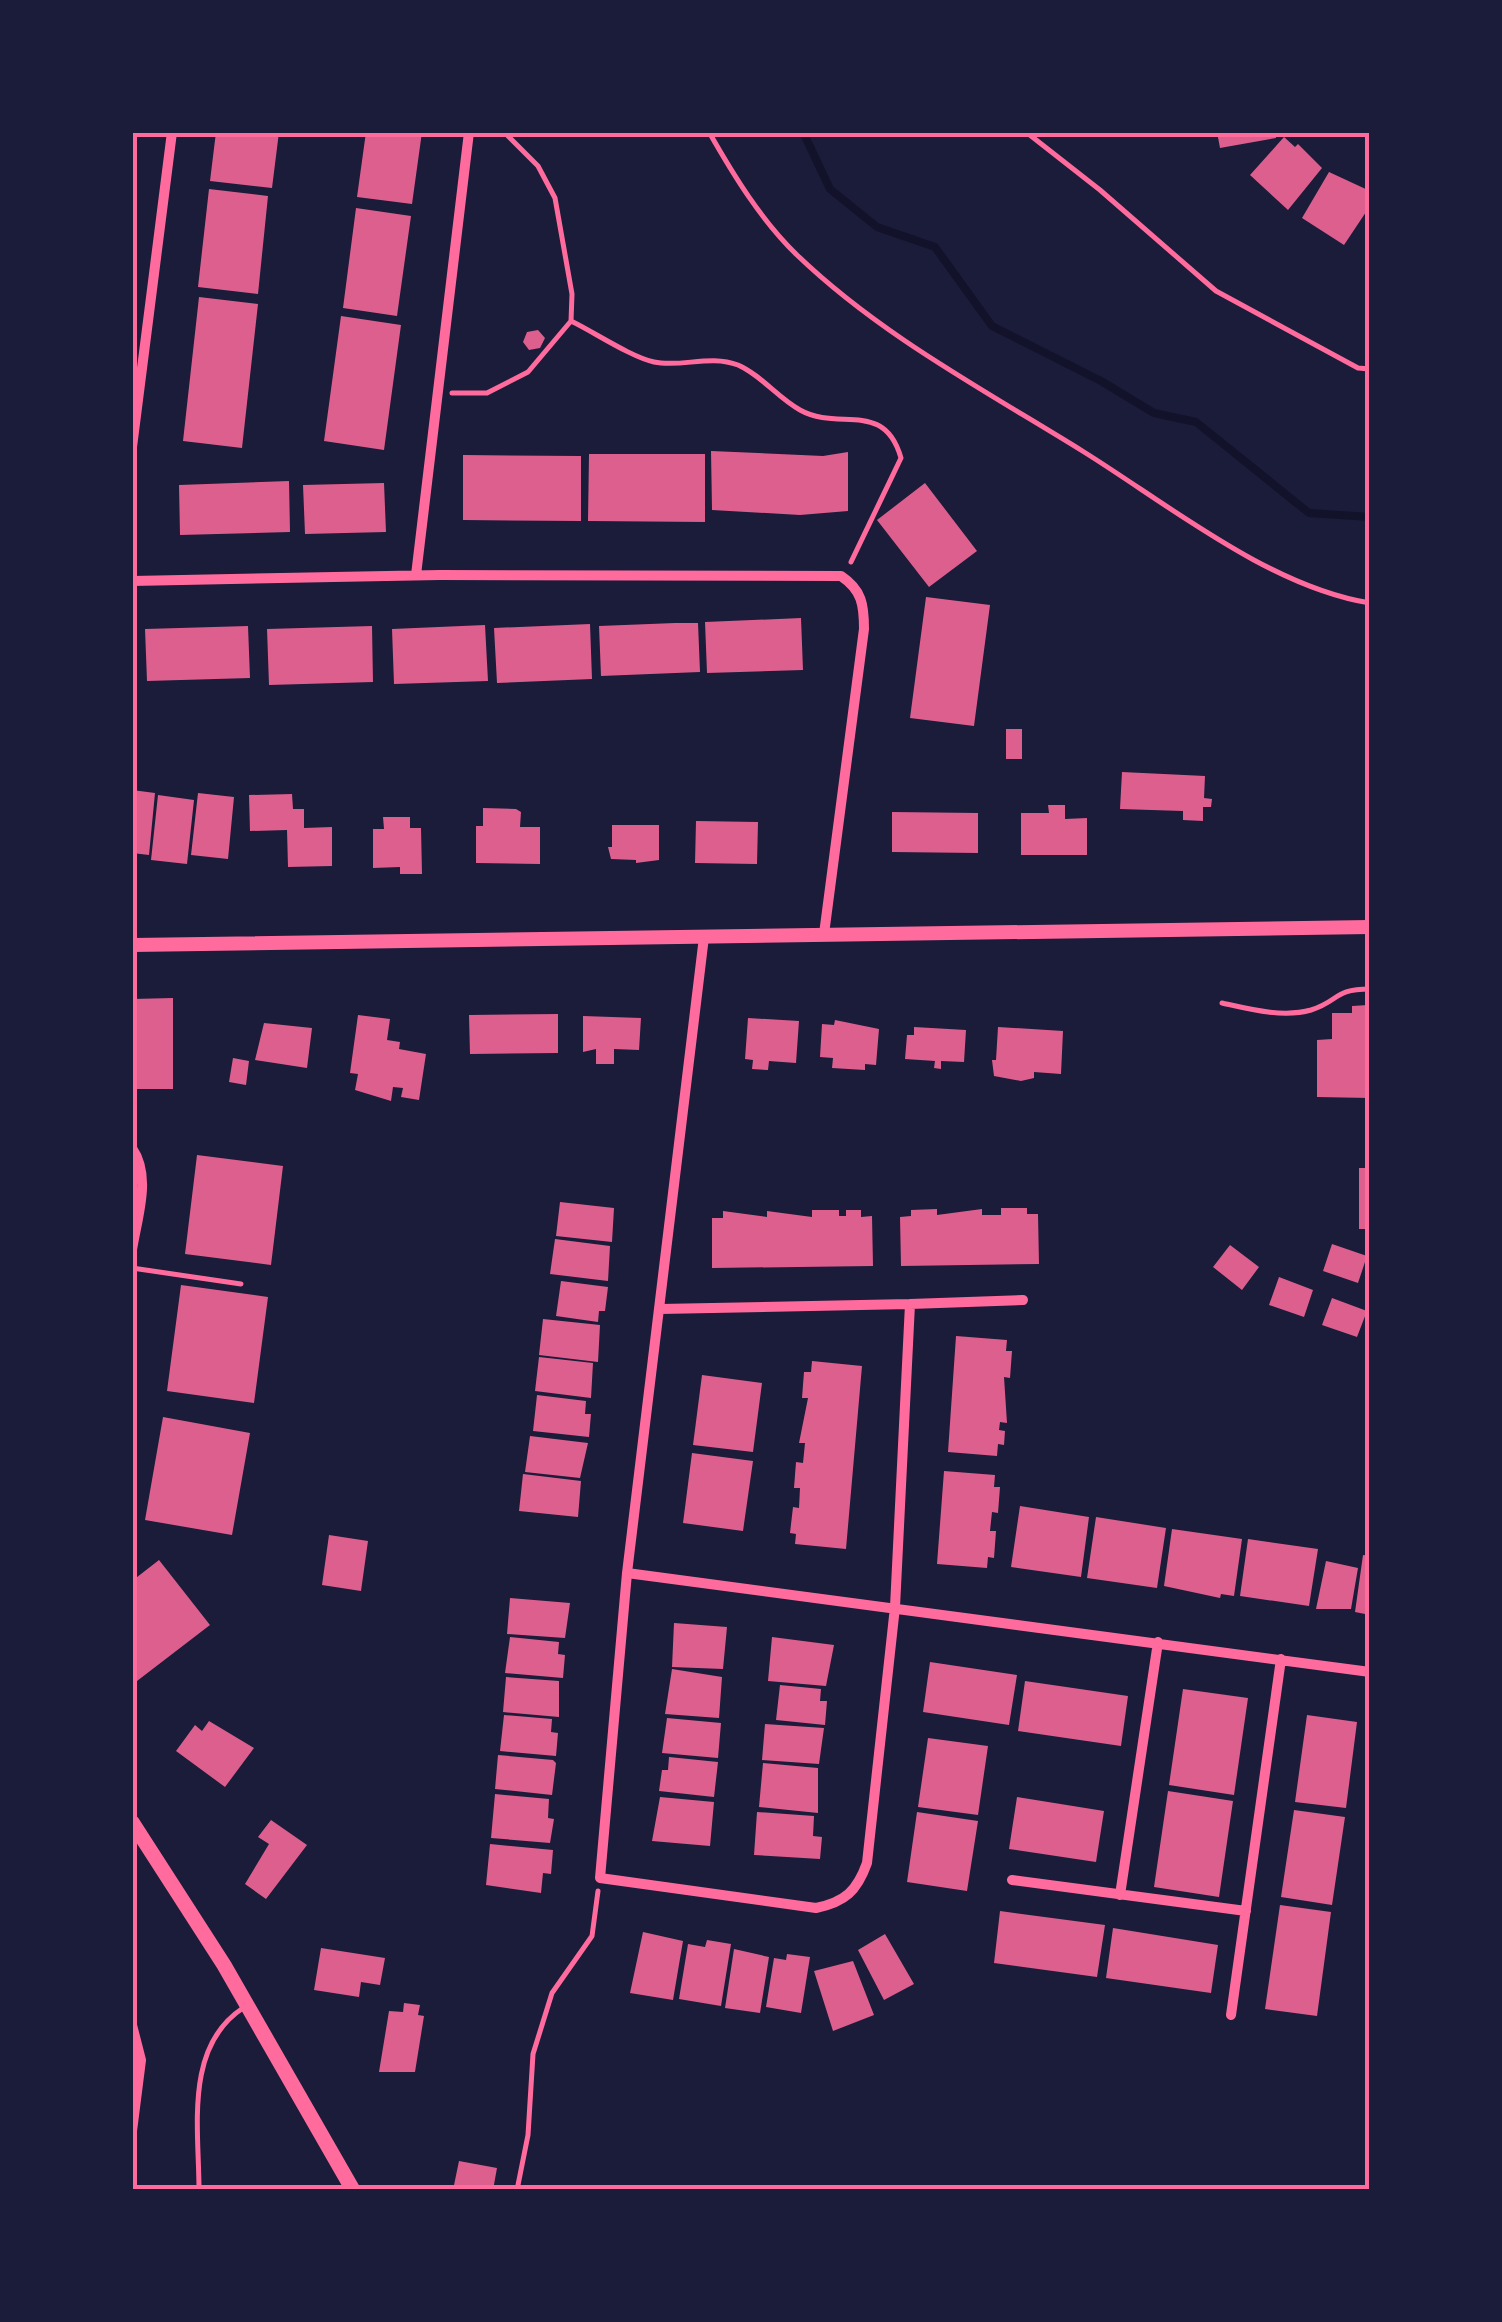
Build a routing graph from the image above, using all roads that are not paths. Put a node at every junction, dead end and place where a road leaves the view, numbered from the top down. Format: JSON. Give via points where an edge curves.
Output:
{"nodes":[{"id":1,"x":172,"y":132,"type":"edge"},
{"id":2,"x":469,"y":132,"type":"edge"},
{"id":3,"x":132,"y":447,"type":"edge"},
{"id":4,"x":416,"y":575,"type":"junction"},
{"id":5,"x":132,"y":581,"type":"edge"},
{"id":6,"x":1370,"y":927,"type":"edge"},
{"id":7,"x":824,"y":934,"type":"junction"},
{"id":8,"x":704,"y":937,"type":"junction"},
{"id":9,"x":132,"y":945,"type":"edge"},
{"id":10,"x":132,"y":1148,"type":"edge"},
{"id":11,"x":132,"y":1250,"type":"edge"},
{"id":12,"x":132,"y":1268,"type":"edge"},
{"id":13,"x":241,"y":1284,"type":"dead end"},
{"id":14,"x":1023,"y":1300,"type":"dead end"},
{"id":15,"x":910,"y":1304,"type":"junction"},
{"id":16,"x":660,"y":1309,"type":"junction"},
{"id":17,"x":627,"y":1573,"type":"junction"},
{"id":18,"x":895,"y":1607,"type":"junction"},
{"id":19,"x":1158,"y":1642,"type":"junction"},
{"id":20,"x":1282,"y":1659,"type":"junction"},
{"id":21,"x":1370,"y":1672,"type":"edge"},
{"id":22,"x":132,"y":1822,"type":"edge"},
{"id":23,"x":1012,"y":1880,"type":"dead end"},
{"id":24,"x":1120,"y":1895,"type":"junction"},
{"id":25,"x":1246,"y":1911,"type":"junction"},
{"id":26,"x":246,"y":2006,"type":"junction"},
{"id":27,"x":1230,"y":2016,"type":"dead end"},
{"id":28,"x":132,"y":2025,"type":"edge"},
{"id":29,"x":132,"y":2132,"type":"edge"},
{"id":30,"x":199,"y":2190,"type":"edge"},
{"id":31,"x":353,"y":2190,"type":"edge"}],
"edges":[{"from":1,"to":3,"type":"street"},
{"from":2,"to":4,"type":"street"},
{"from":4,"to":5,"type":"street"},
{"from":4,"to":7,"type":"street","via":[[826,572],[855,585],[864,604],[864,629]]},
{"from":6,"to":7,"type":"street"},
{"from":7,"to":8,"type":"street"},
{"from":8,"to":9,"type":"street"},
{"from":8,"to":16,"type":"street"},
{"from":10,"to":11,"type":"street","via":[[143,1178]]},
{"from":12,"to":13,"type":"lane"},
{"from":14,"to":15,"type":"street"},
{"from":15,"to":16,"type":"street"},
{"from":15,"to":18,"type":"street"},
{"from":16,"to":17,"type":"street"},
{"from":17,"to":18,"type":"street"},
{"from":17,"to":18,"type":"street","via":[[600,1878],[816,1908],[840,1903],[858,1886],[867,1863]]},
{"from":18,"to":19,"type":"street"},
{"from":19,"to":20,"type":"street"},
{"from":19,"to":24,"type":"street"},
{"from":20,"to":21,"type":"street"},
{"from":20,"to":25,"type":"street"},
{"from":22,"to":26,"type":"main road"},
{"from":23,"to":24,"type":"street"},
{"from":24,"to":25,"type":"street"},
{"from":25,"to":27,"type":"street"},
{"from":26,"to":30,"type":"lane","via":[[209,2043],[200,2076]]},
{"from":26,"to":31,"type":"main road"},
{"from":28,"to":29,"type":"street","via":[[140,2060]]}]}
